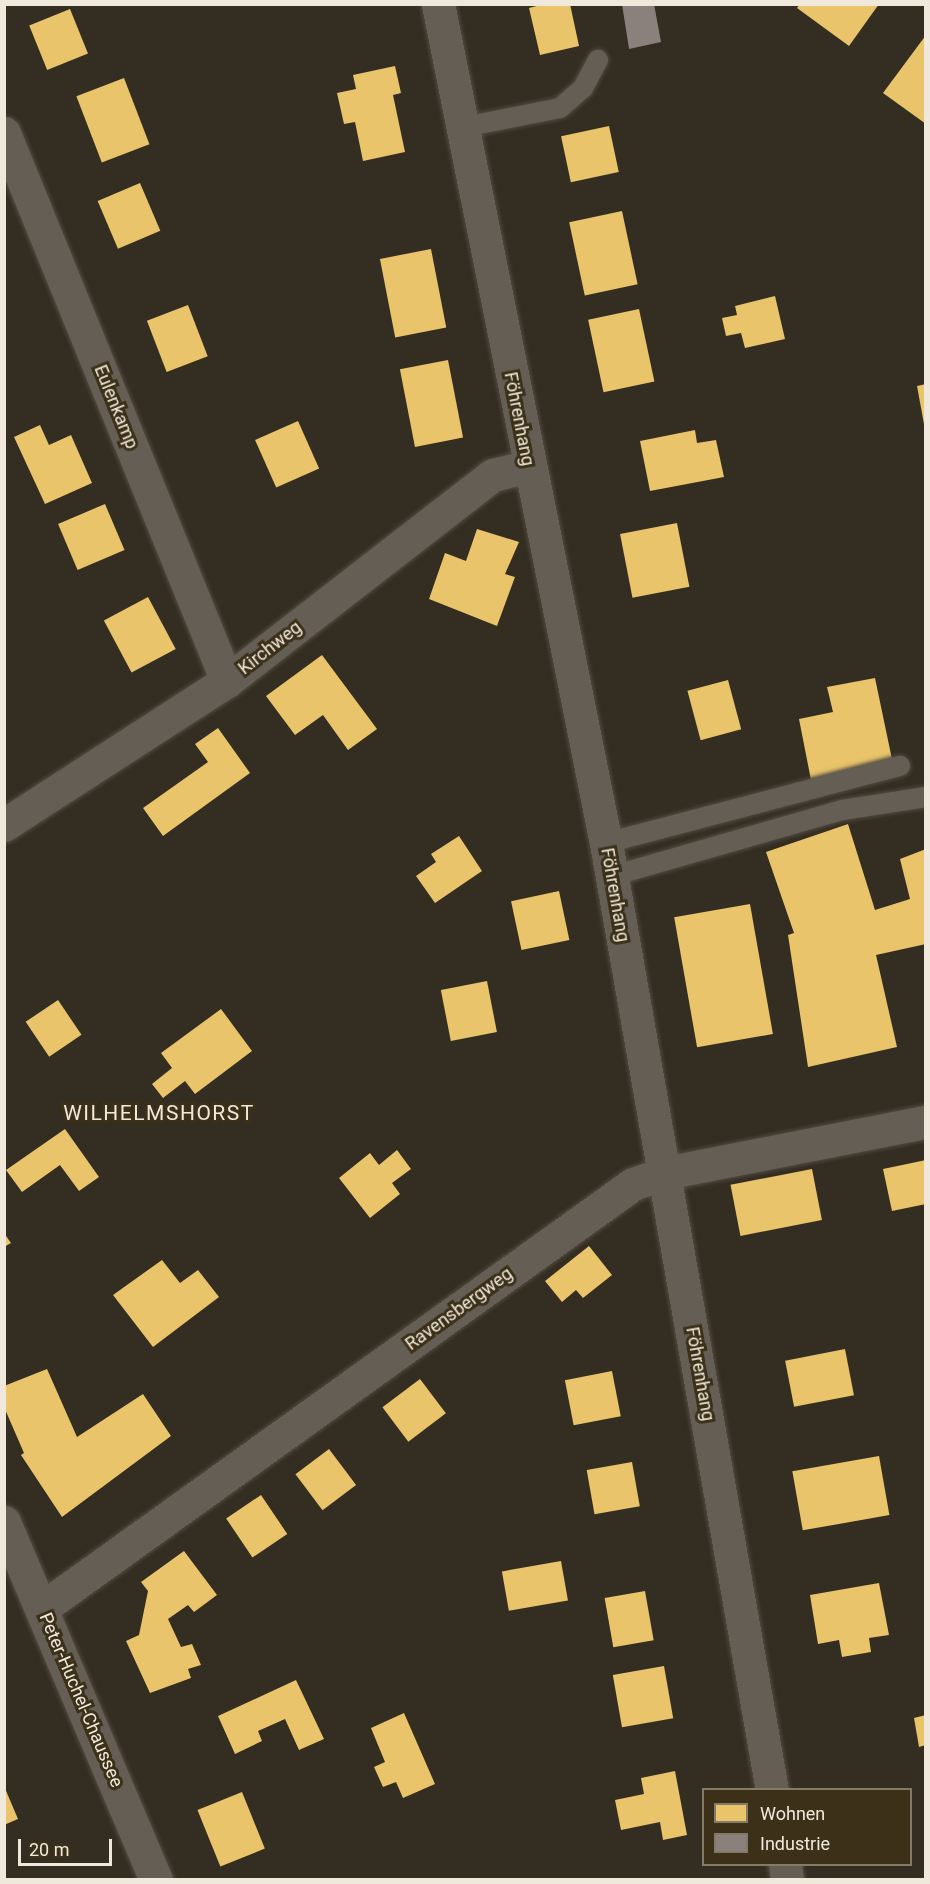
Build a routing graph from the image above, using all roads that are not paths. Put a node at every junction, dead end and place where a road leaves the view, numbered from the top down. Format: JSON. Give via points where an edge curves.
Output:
{"nodes":[{"id":1,"x":438,"y":4,"type":"edge"},
{"id":2,"x":598,"y":60,"type":"dead end"},
{"id":3,"x":464,"y":127,"type":"junction"},
{"id":4,"x":4,"y":133,"type":"edge"},
{"id":5,"x":528,"y":466,"type":"junction"},
{"id":6,"x":227,"y":681,"type":"junction"},
{"id":7,"x":900,"y":766,"type":"dead end"},
{"id":8,"x":926,"y":797,"type":"edge"},
{"id":9,"x":4,"y":825,"type":"edge"},
{"id":10,"x":606,"y":843,"type":"junction"},
{"id":11,"x":612,"y":876,"type":"junction"},
{"id":12,"x":926,"y":1122,"type":"edge"},
{"id":13,"x":665,"y":1173,"type":"junction"},
{"id":14,"x":4,"y":1522,"type":"edge"},
{"id":15,"x":42,"y":1608,"type":"junction"},
{"id":16,"x":772,"y":1788,"type":"edge"},
{"id":17,"x":156,"y":1880,"type":"edge"}],
"edges":[{"from":1,"to":3,"type":"street","name":"Föhrenhang"},
{"from":2,"to":3,"type":"lane","via":[[583,88],[560,108]]},
{"from":3,"to":5,"type":"street","name":"Föhrenhang"},
{"from":4,"to":6,"type":"street","name":"Eulenkamp"},
{"from":5,"to":6,"type":"street","name":"Kirchweg","via":[[493,475]]},
{"from":5,"to":10,"type":"street","name":"Föhrenhang"},
{"from":6,"to":9,"type":"street","name":"Kirchweg"},
{"from":7,"to":10,"type":"lane"},
{"from":8,"to":11,"type":"lane","via":[[842,810]]},
{"from":10,"to":11,"type":"street","name":"Föhrenhang"},
{"from":11,"to":13,"type":"street","name":"Föhrenhang"},
{"from":12,"to":13,"type":"street","name":"Ravensbergweg"},
{"from":13,"to":15,"type":"street","name":"Ravensbergweg","via":[[633,1184]]},
{"from":13,"to":16,"type":"street","name":"Föhrenhang"},
{"from":14,"to":15,"type":"street","name":"Peter-Huchel-Chaussee"},
{"from":15,"to":17,"type":"street","name":"Peter-Huchel-Chaussee"}]}
